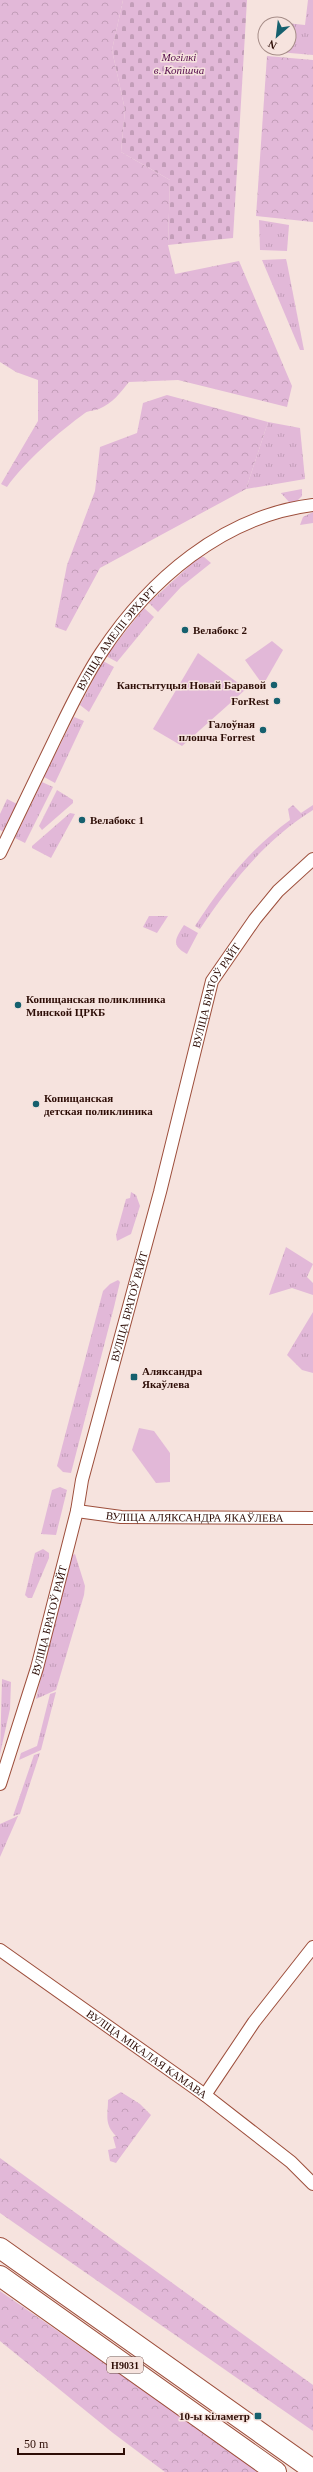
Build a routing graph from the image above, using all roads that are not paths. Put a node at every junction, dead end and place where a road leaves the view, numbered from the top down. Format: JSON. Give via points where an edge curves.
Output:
{"nodes":[{"id":1,"x":313,"y":505,"type":"edge"},
{"id":2,"x":0,"y":853,"type":"edge"},
{"id":3,"x":313,"y":859,"type":"edge"},
{"id":4,"x":77,"y":1511,"type":"junction"},
{"id":5,"x":313,"y":1518,"type":"edge"},
{"id":6,"x":0,"y":1784,"type":"edge"},
{"id":7,"x":313,"y":1947,"type":"edge"},
{"id":8,"x":0,"y":1950,"type":"edge"},
{"id":9,"x":205,"y":2095,"type":"junction"},
{"id":10,"x":291,"y":2162,"type":"junction"},
{"id":11,"x":313,"y":2172,"type":"edge"},
{"id":12,"x":313,"y":2184,"type":"edge"},
{"id":13,"x":0,"y":2248,"type":"edge"},
{"id":14,"x":0,"y":2276,"type":"edge"},
{"id":15,"x":313,"y":2470,"type":"edge"},
{"id":16,"x":276,"y":2472,"type":"edge"}],
"edges":[{"from":1,"to":2,"type":"street","name":"ВУЛІЦА АМЕЛІІ ЭРХАРТ","via":[[286,509],[260,518],[213,540],[172,572],[141,602],[112,636],[85,678]]},
{"from":3,"to":4,"type":"street","name":"ВУЛІЦА БРАТОЎ РАЙТ","via":[[278,891],[255,918],[212,981],[160,1192],[82,1480]]},
{"from":4,"to":5,"type":"street","name":"ВУЛІЦА АЛЯКСАНДРА ЯКАЎЛЕВА","via":[[122,1517]]},
{"from":4,"to":6,"type":"street","name":"ВУЛІЦА БРАТОЎ РАЙТ","via":[[38,1668]]},
{"from":7,"to":9,"type":"street","via":[[254,2022]]},
{"from":8,"to":9,"type":"street","name":"ВУЛІЦА МІКАЛАЯ КАМАВА"},
{"from":9,"to":10,"type":"street","name":"ВУЛІЦА МІКАЛАЯ КАМАВА"},
{"from":10,"to":11,"type":"street","name":"ВУЛІЦА МІКАЛАЯ КАМАВА"},
{"from":10,"to":12,"type":"street","name":"ВУЛІЦА МІКАЛАЯ КАМАВА"},
{"from":13,"to":15,"type":"main road","number":"Н9031"},
{"from":14,"to":16,"type":"main road","number":"Н9031"}]}
